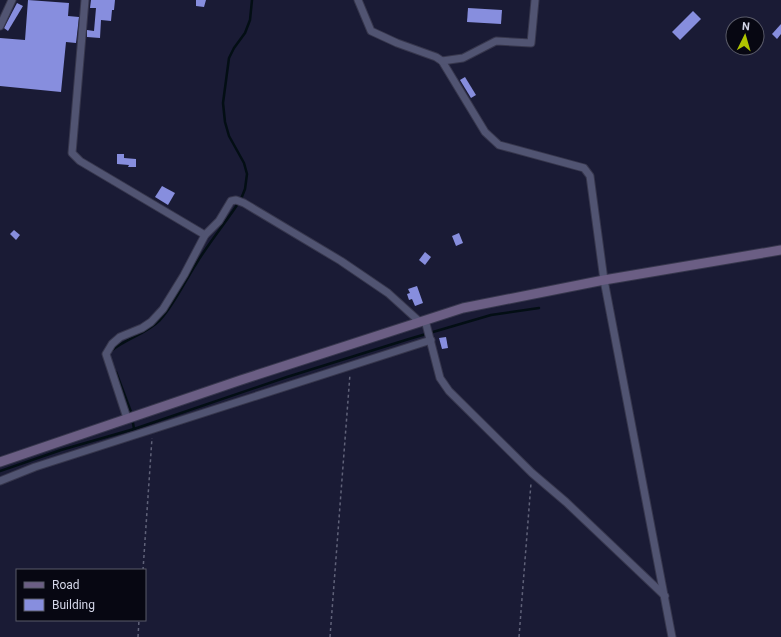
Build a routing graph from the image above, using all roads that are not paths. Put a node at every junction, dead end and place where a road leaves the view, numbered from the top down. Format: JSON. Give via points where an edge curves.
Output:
{"nodes":[{"id":1,"x":12,"y":0,"type":"edge"},
{"id":2,"x":85,"y":0,"type":"edge"},
{"id":3,"x":358,"y":0,"type":"edge"},
{"id":4,"x":535,"y":0,"type":"edge"},
{"id":5,"x":0,"y":26,"type":"edge"},
{"id":6,"x":442,"y":61,"type":"junction"},
{"id":7,"x":205,"y":235,"type":"junction"},
{"id":8,"x":781,"y":250,"type":"edge"},
{"id":9,"x":604,"y":280,"type":"junction"},
{"id":10,"x":424,"y":323,"type":"junction"},
{"id":11,"x":430,"y":338,"type":"junction"},
{"id":12,"x":127,"y":418,"type":"junction"},
{"id":13,"x":0,"y":462,"type":"edge"},
{"id":14,"x":0,"y":481,"type":"edge"},
{"id":15,"x":665,"y":596,"type":"junction"},
{"id":16,"x":672,"y":637,"type":"edge"}],
"edges":[{"from":1,"to":5,"type":"street"},
{"from":2,"to":7,"type":"street","via":[[72,153],[80,161]]},
{"from":3,"to":6,"type":"street","via":[[371,31]]},
{"from":4,"to":6,"type":"street","via":[[531,43],[496,42],[463,58]]},
{"from":6,"to":9,"type":"street","via":[[485,132],[499,145],[584,168],[590,176]]},
{"from":7,"to":10,"type":"street","via":[[219,221],[231,201],[244,203],[347,265],[388,293]]},
{"from":7,"to":12,"type":"street","via":[[163,309],[142,328],[120,337],[106,354]]},
{"from":8,"to":9,"type":"street"},
{"from":9,"to":10,"type":"street","via":[[463,308]]},
{"from":9,"to":15,"type":"street"},
{"from":10,"to":11,"type":"street"},
{"from":10,"to":12,"type":"street"},
{"from":11,"to":14,"type":"street","via":[[350,367],[35,467]]},
{"from":11,"to":15,"type":"street","via":[[440,378],[449,391],[532,473]]},
{"from":12,"to":13,"type":"street"},
{"from":15,"to":16,"type":"street"}]}
